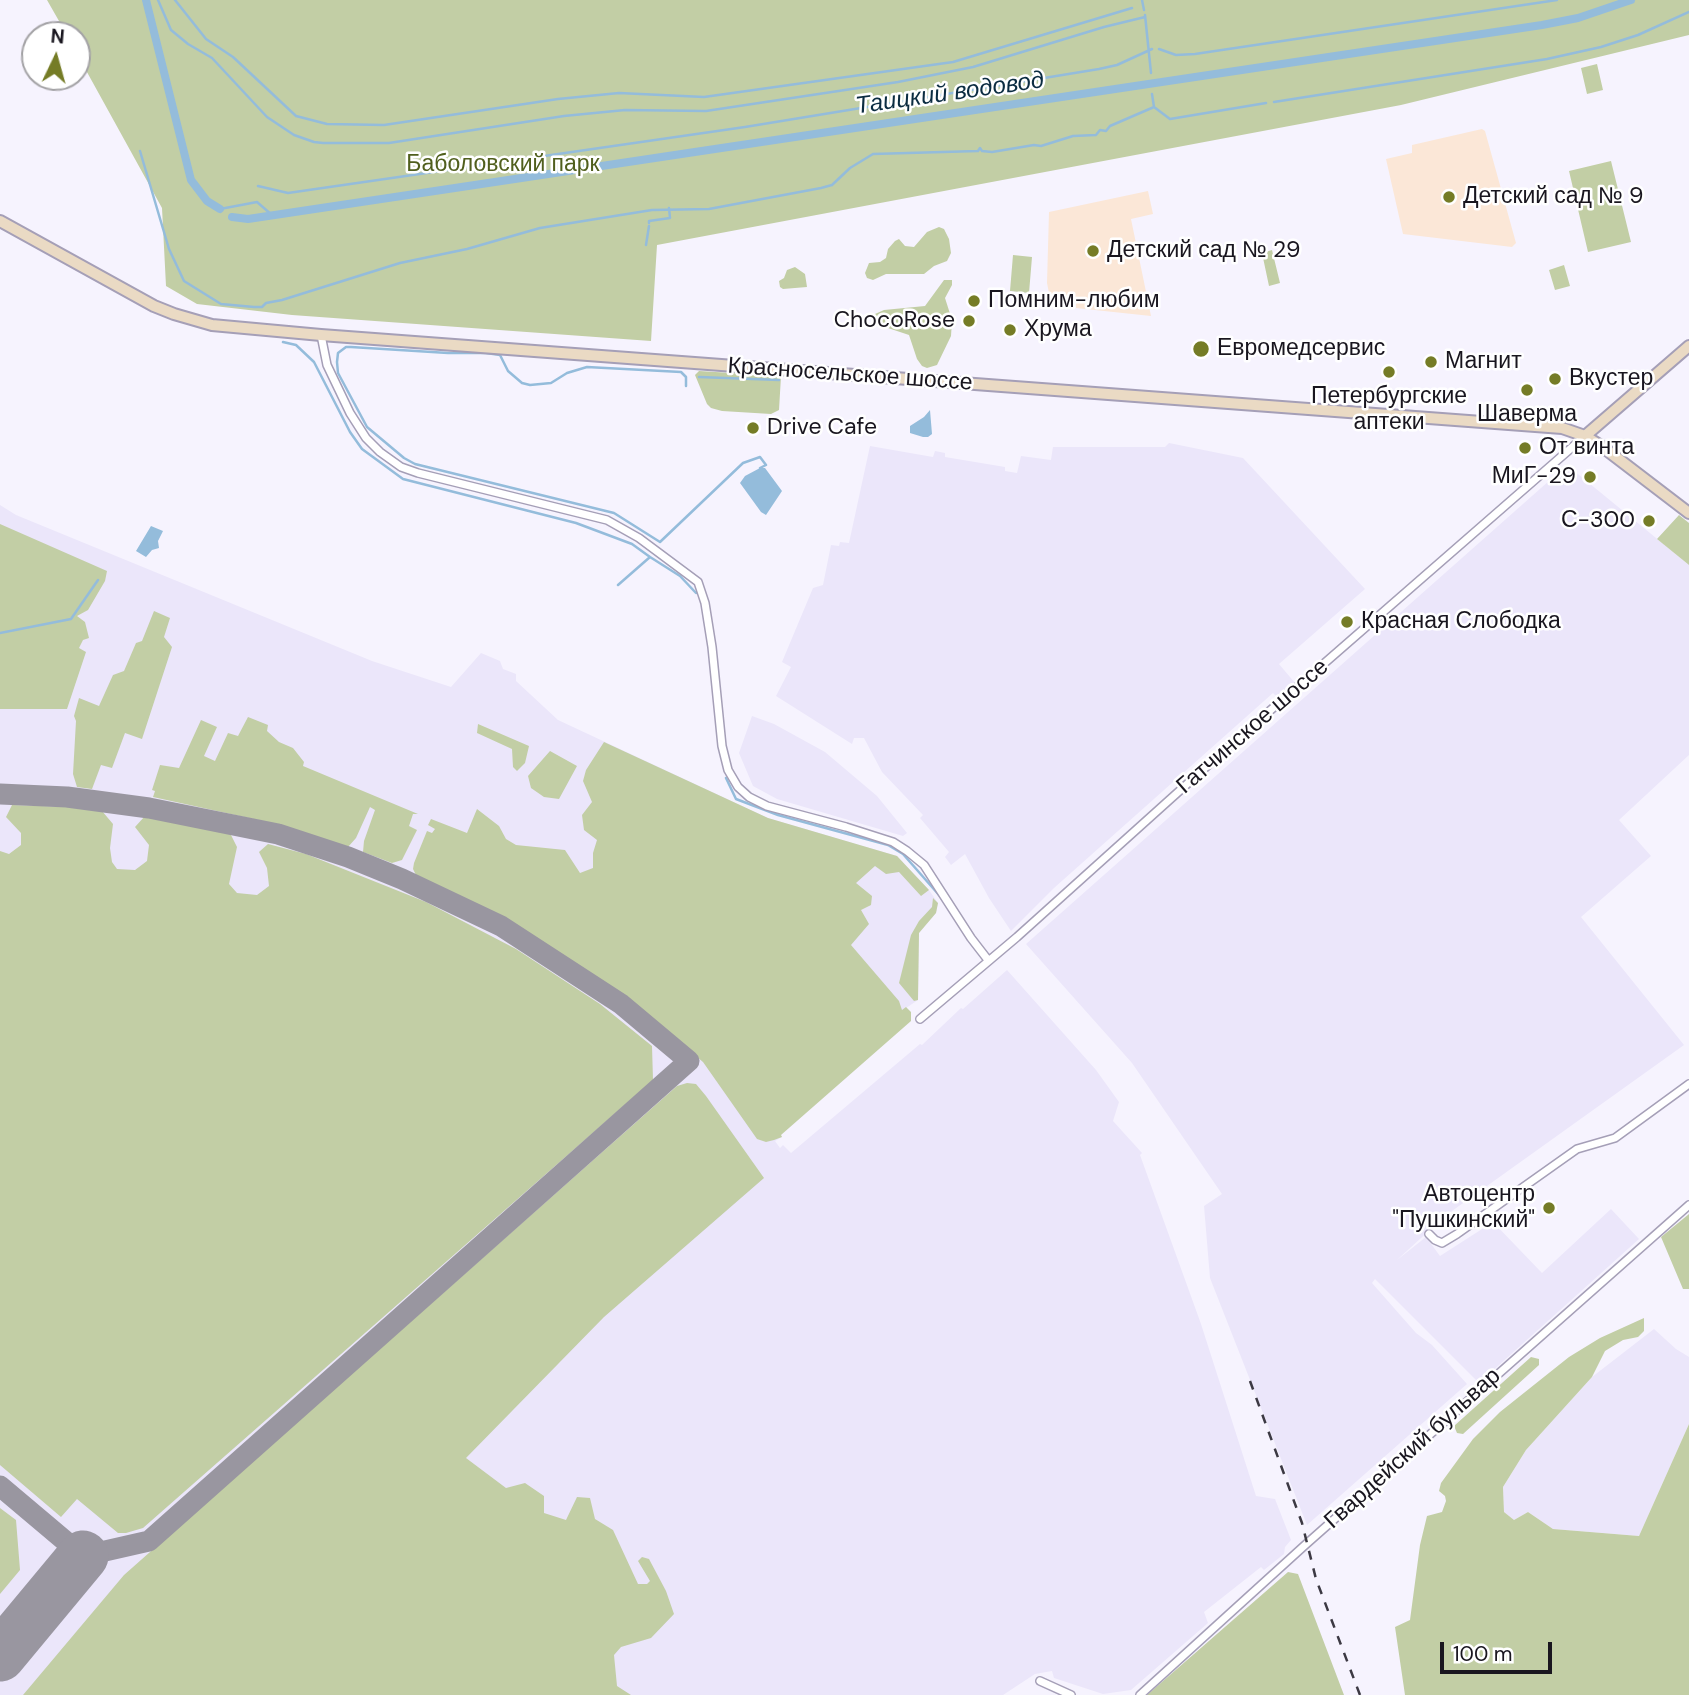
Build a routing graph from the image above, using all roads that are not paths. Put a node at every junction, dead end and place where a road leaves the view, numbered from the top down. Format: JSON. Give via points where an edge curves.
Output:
{"nodes":[{"id":1,"x":0,"y":221,"type":"edge"},
{"id":2,"x":321,"y":335,"type":"junction"},
{"id":3,"x":1689,"y":346,"type":"edge"},
{"id":4,"x":1586,"y":436,"type":"junction"},
{"id":5,"x":1689,"y":513,"type":"edge"},
{"id":6,"x":988,"y":960,"type":"junction"},
{"id":7,"x":920,"y":1019,"type":"dead end"},
{"id":8,"x":1689,"y":1084,"type":"edge"},
{"id":9,"x":1689,"y":1205,"type":"edge"},
{"id":10,"x":1429,"y":1234,"type":"dead end"},
{"id":11,"x":1040,"y":1681,"type":"dead end"},
{"id":12,"x":1071,"y":1695,"type":"edge"},
{"id":13,"x":1140,"y":1695,"type":"edge"}],
"edges":[{"from":1,"to":2,"type":"main road","name":"Красносельское шоссе","via":[[174,314],[212,325]]},
{"from":2,"to":4,"type":"main road","name":"Красносельское шоссе","via":[[1562,428]]},
{"from":2,"to":6,"type":"street","via":[[327,365],[350,414],[366,438],[401,467],[607,520],[698,582],[712,647],[722,746],[738,787],[767,806],[893,842],[907,851],[923,865]]},
{"from":3,"to":4,"type":"main road"},
{"from":4,"to":5,"type":"main road"},
{"from":4,"to":6,"type":"street","name":"Гатчинское шоссе"},
{"from":6,"to":7,"type":"street","name":"Гатчинское шоссе"},
{"from":8,"to":10,"type":"street","via":[[1615,1138],[1577,1149],[1457,1234],[1441,1243]]},
{"from":9,"to":13,"type":"street","name":"Гвардейский бульвар"},
{"from":11,"to":12,"type":"street"}]}
